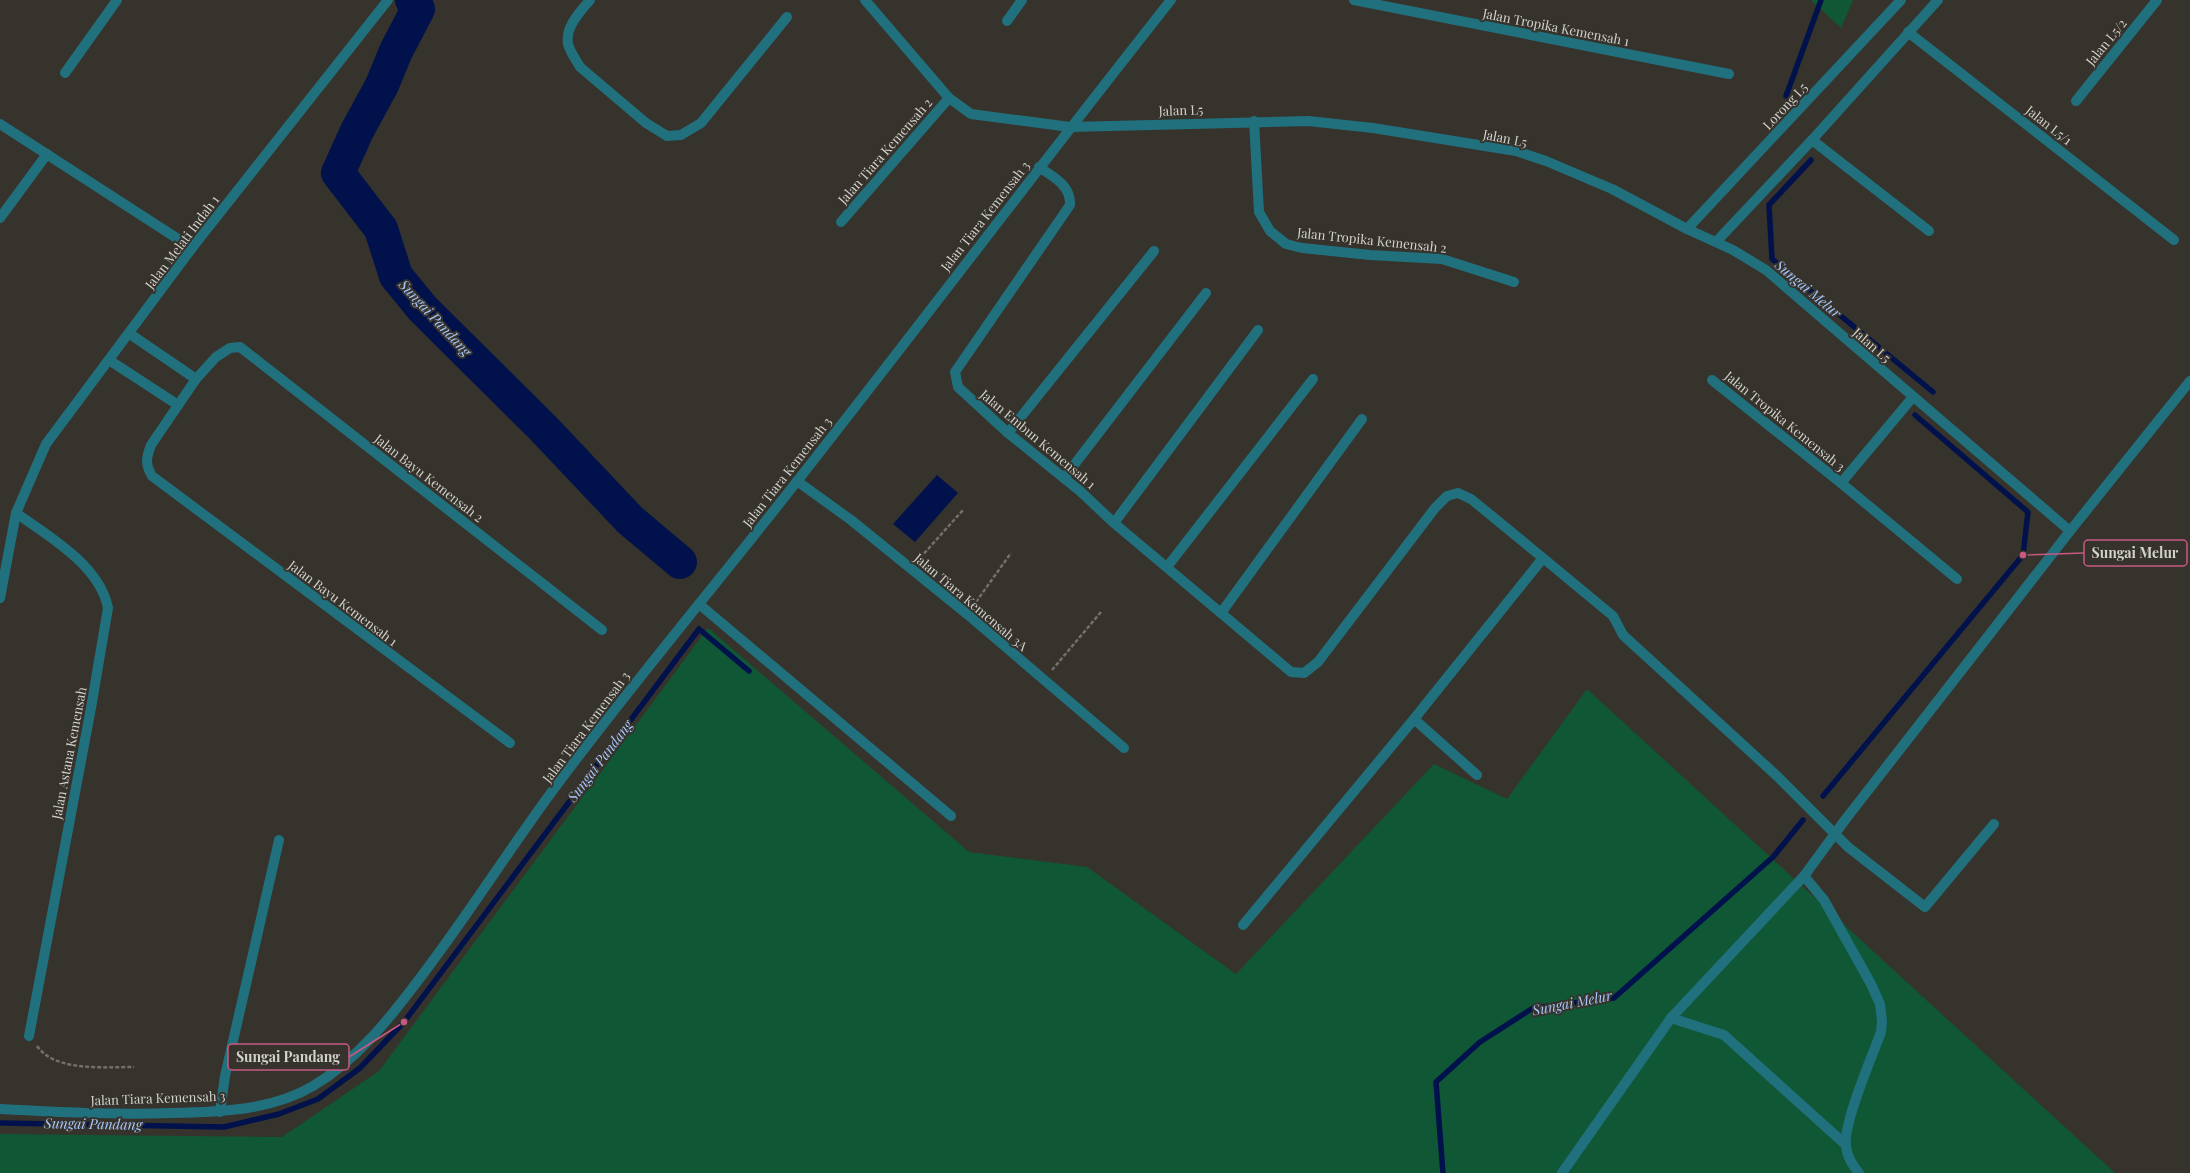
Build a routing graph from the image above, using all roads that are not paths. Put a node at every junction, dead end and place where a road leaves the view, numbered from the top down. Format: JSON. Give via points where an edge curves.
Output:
{"nodes":[{"id":1,"x":117,"y":0,"type":"edge"},
{"id":2,"x":388,"y":0,"type":"edge"},
{"id":3,"x":590,"y":0,"type":"edge"},
{"id":4,"x":865,"y":0,"type":"edge"},
{"id":5,"x":1022,"y":0,"type":"edge"},
{"id":6,"x":1171,"y":0,"type":"edge"},
{"id":7,"x":1354,"y":0,"type":"edge"},
{"id":8,"x":1901,"y":0,"type":"edge"},
{"id":9,"x":1938,"y":0,"type":"edge"},
{"id":10,"x":2157,"y":0,"type":"edge"},
{"id":11,"x":787,"y":17,"type":"dead end"},
{"id":12,"x":1006,"y":21,"type":"dead end"},
{"id":13,"x":1908,"y":32,"type":"junction"},
{"id":14,"x":65,"y":73,"type":"dead end"},
{"id":15,"x":1729,"y":74,"type":"dead end"},
{"id":16,"x":949,"y":98,"type":"junction"},
{"id":17,"x":2076,"y":101,"type":"dead end"},
{"id":18,"x":1254,"y":121,"type":"junction"},
{"id":19,"x":0,"y":124,"type":"edge"},
{"id":20,"x":1070,"y":127,"type":"junction"},
{"id":21,"x":1812,"y":140,"type":"junction"},
{"id":22,"x":47,"y":154,"type":"junction"},
{"id":23,"x":1039,"y":167,"type":"junction"},
{"id":24,"x":0,"y":218,"type":"edge"},
{"id":25,"x":842,"y":222,"type":"dead end"},
{"id":26,"x":1688,"y":229,"type":"junction"},
{"id":27,"x":1929,"y":231,"type":"dead end"},
{"id":28,"x":2174,"y":240,"type":"dead end"},
{"id":29,"x":1716,"y":242,"type":"junction"},
{"id":30,"x":192,"y":248,"type":"junction"},
{"id":31,"x":1154,"y":251,"type":"dead end"},
{"id":32,"x":1514,"y":282,"type":"dead end"},
{"id":33,"x":1206,"y":294,"type":"dead end"},
{"id":34,"x":1258,"y":330,"type":"dead end"},
{"id":35,"x":130,"y":334,"type":"junction"},
{"id":36,"x":240,"y":347,"type":"joint"},
{"id":37,"x":109,"y":360,"type":"junction"},
{"id":38,"x":196,"y":379,"type":"junction"},
{"id":39,"x":1313,"y":379,"type":"dead end"},
{"id":40,"x":1712,"y":380,"type":"dead end"},
{"id":41,"x":2190,"y":380,"type":"edge"},
{"id":42,"x":1913,"y":397,"type":"junction"},
{"id":43,"x":178,"y":405,"type":"junction"},
{"id":44,"x":1362,"y":419,"type":"dead end"},
{"id":45,"x":1008,"y":433,"type":"junction"},
{"id":46,"x":1064,"y":478,"type":"junction"},
{"id":47,"x":797,"y":481,"type":"junction"},
{"id":48,"x":1841,"y":483,"type":"junction"},
{"id":49,"x":16,"y":513,"type":"junction"},
{"id":50,"x":1114,"y":523,"type":"junction"},
{"id":51,"x":2070,"y":531,"type":"junction"},
{"id":52,"x":1543,"y":558,"type":"junction"},
{"id":53,"x":1167,"y":566,"type":"junction"},
{"id":54,"x":1957,"y":579,"type":"dead end"},
{"id":55,"x":0,"y":598,"type":"edge"},
{"id":56,"x":699,"y":604,"type":"junction"},
{"id":57,"x":1221,"y":613,"type":"junction"},
{"id":58,"x":602,"y":630,"type":"dead end"},
{"id":59,"x":1414,"y":719,"type":"junction"},
{"id":60,"x":510,"y":743,"type":"dead end"},
{"id":61,"x":1124,"y":748,"type":"dead end"},
{"id":62,"x":1477,"y":775,"type":"dead end"},
{"id":63,"x":951,"y":816,"type":"dead end"},
{"id":64,"x":1994,"y":824,"type":"dead end"},
{"id":65,"x":1835,"y":834,"type":"junction"},
{"id":66,"x":280,"y":840,"type":"dead end"},
{"id":67,"x":1804,"y":876,"type":"junction"},
{"id":68,"x":1244,"y":925,"type":"dead end"},
{"id":69,"x":1671,"y":1018,"type":"junction"},
{"id":70,"x":29,"y":1036,"type":"road end"},
{"id":71,"x":0,"y":1109,"type":"edge"},
{"id":72,"x":220,"y":1112,"type":"junction"},
{"id":73,"x":1846,"y":1146,"type":"junction"},
{"id":74,"x":1562,"y":1173,"type":"edge"},
{"id":75,"x":1859,"y":1173,"type":"edge"}],
"edges":[{"from":1,"to":14,"type":"street"},
{"from":2,"to":30,"type":"street","name":"Jalan Melati Indah 1"},
{"from":3,"to":11,"type":"street","via":[[575,18],[568,44],[580,67],[646,122],[667,136],[681,135],[701,123]]},
{"from":4,"to":16,"type":"street","name":"Jalan L5"},
{"from":5,"to":12,"type":"street"},
{"from":6,"to":20,"type":"street","name":"Jalan Tiara Kemensah 3"},
{"from":7,"to":15,"type":"street","name":"Jalan Tropika Kemensah 1"},
{"from":8,"to":26,"type":"street","name":"Lorong L5"},
{"from":9,"to":13,"type":"street"},
{"from":10,"to":17,"type":"street","name":"Jalan L5/2"},
{"from":13,"to":21,"type":"street"},
{"from":13,"to":28,"type":"street","name":"Jalan L5/1"},
{"from":16,"to":20,"type":"street","name":"Jalan L5","via":[[971,114]]},
{"from":16,"to":25,"type":"street","name":"Jalan Tiara Kemensah 2"},
{"from":18,"to":20,"type":"street","name":"Jalan L5"},
{"from":18,"to":26,"type":"street","name":"Jalan L5","via":[[1308,121],[1358,126],[1516,151],[1612,189]]},
{"from":18,"to":32,"type":"street","name":"Jalan Tropika Kemensah 2","via":[[1259,212],[1262,221],[1286,244],[1370,255],[1442,259]]},
{"from":19,"to":22,"type":"street"},
{"from":20,"to":23,"type":"street","name":"Jalan Tiara Kemensah 3"},
{"from":21,"to":27,"type":"street"},
{"from":21,"to":29,"type":"street"},
{"from":22,"to":24,"type":"street"},
{"from":22,"to":30,"type":"street"},
{"from":23,"to":45,"type":"street","name":"Jalan Embun Kemensah 1","via":[[1064,185],[1070,196],[1070,204],[955,372],[958,387]]},
{"from":23,"to":47,"type":"street","name":"Jalan Tiara Kemensah 3"},
{"from":26,"to":29,"type":"street","name":"Jalan L5"},
{"from":29,"to":42,"type":"street","name":"Jalan L5","via":[[1766,270]]},
{"from":30,"to":35,"type":"street","name":"Jalan Melati Indah 1"},
{"from":31,"to":45,"type":"street"},
{"from":33,"to":46,"type":"street"},
{"from":34,"to":50,"type":"street"},
{"from":35,"to":37,"type":"street","name":"Jalan Melati Indah 1"},
{"from":35,"to":38,"type":"street"},
{"from":36,"to":38,"type":"street","name":"Jalan Bayu Kemensah 1","via":[[223,351]]},
{"from":36,"to":58,"type":"street","name":"Jalan Bayu Kemensah 2"},
{"from":37,"to":43,"type":"street"},
{"from":37,"to":49,"type":"street","name":"Jalan Melati Indah 1","via":[[46,444]]},
{"from":38,"to":43,"type":"street","name":"Jalan Bayu Kemensah 1"},
{"from":39,"to":53,"type":"street"},
{"from":40,"to":48,"type":"street","name":"Jalan Tropika Kemensah 3"},
{"from":41,"to":51,"type":"street"},
{"from":42,"to":48,"type":"street","name":"Jalan Tropika Kemensah 3"},
{"from":42,"to":51,"type":"street","name":"Jalan L5"},
{"from":43,"to":60,"type":"street","name":"Jalan Bayu Kemensah 1","via":[[146,456],[146,466],[152,476]]},
{"from":44,"to":57,"type":"street"},
{"from":45,"to":46,"type":"street","name":"Jalan Embun Kemensah 1"},
{"from":46,"to":50,"type":"street","name":"Jalan Embun Kemensah 1"},
{"from":47,"to":56,"type":"street","name":"Jalan Tiara Kemensah 3"},
{"from":47,"to":61,"type":"street","name":"Jalan Tiara Kemensah 3A","via":[[851,520],[967,614]]},
{"from":48,"to":54,"type":"street","name":"Jalan Tropika Kemensah 3"},
{"from":49,"to":55,"type":"street","name":"Jalan Melati Indah 1"},
{"from":49,"to":70,"type":"street","name":"Jalan Astana Kemensah","via":[[60,544],[96,579],[108,608]]},
{"from":50,"to":53,"type":"street","name":"Jalan Embun Kemensah 1"},
{"from":51,"to":65,"type":"street"},
{"from":52,"to":57,"type":"street","name":"Jalan Embun Kemensah 1","via":[[1471,499],[1458,493],[1448,496],[1436,508],[1311,668],[1304,673],[1291,672]]},
{"from":52,"to":59,"type":"street"},
{"from":52,"to":65,"type":"street","via":[[1613,616],[1624,635],[1777,776]]},
{"from":53,"to":57,"type":"street","name":"Jalan Embun Kemensah 1"},
{"from":56,"to":63,"type":"street"},
{"from":56,"to":72,"type":"street","name":"Jalan Tiara Kemensah 3","via":[[557,785],[460,926],[388,1020],[352,1057],[311,1087],[272,1102]]},
{"from":59,"to":62,"type":"street"},
{"from":59,"to":68,"type":"street"},
{"from":64,"to":65,"type":"street","via":[[1925,907]]},
{"from":65,"to":67,"type":"street"},
{"from":66,"to":72,"type":"street","via":[[225,1076]]},
{"from":67,"to":69,"type":"street"},
{"from":67,"to":73,"type":"street","via":[[1824,900],[1880,1004],[1881,1032],[1848,1125]]},
{"from":69,"to":73,"type":"street","via":[[1724,1035]]},
{"from":69,"to":74,"type":"street"},
{"from":71,"to":72,"type":"street","name":"Jalan Tiara Kemensah 3","via":[[112,1115]]},
{"from":73,"to":75,"type":"street","via":[[1851,1165]]}]}
